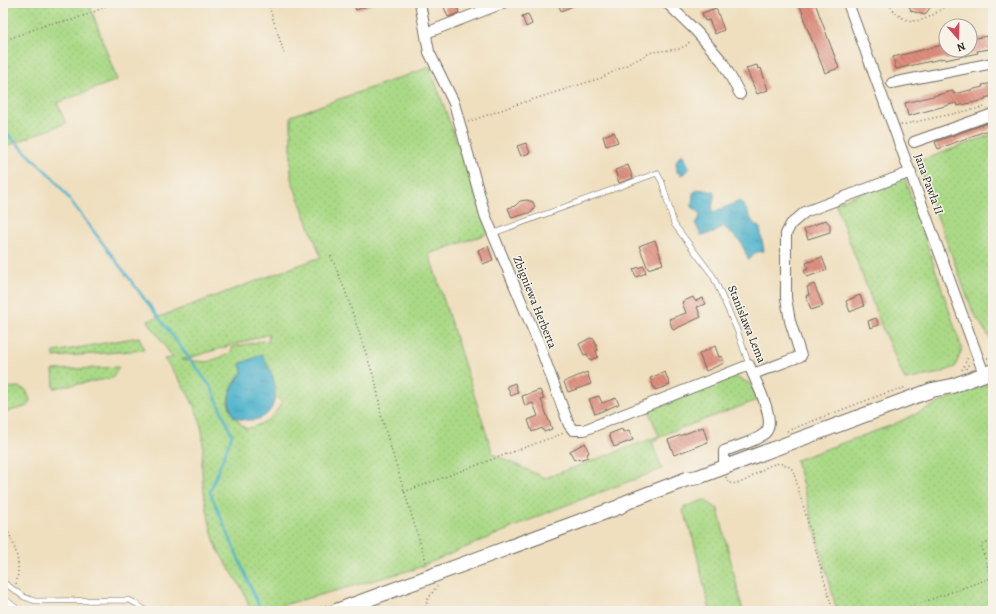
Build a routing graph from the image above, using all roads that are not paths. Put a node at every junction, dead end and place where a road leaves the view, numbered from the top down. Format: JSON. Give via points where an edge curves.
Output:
{"nodes":[{"id":1,"x":420,"y":3,"type":"edge"},
{"id":2,"x":503,"y":3,"type":"edge"},
{"id":3,"x":667,"y":3,"type":"edge"},
{"id":4,"x":848,"y":3,"type":"edge"},
{"id":5,"x":426,"y":33,"type":"junction"},
{"id":6,"x":993,"y":63,"type":"edge"},
{"id":7,"x":892,"y":83,"type":"dead end"},
{"id":8,"x":740,"y":94,"type":"dead end"},
{"id":9,"x":989,"y":110,"type":"edge"},
{"id":10,"x":914,"y":142,"type":"dead end"},
{"id":11,"x":911,"y":172,"type":"junction"},
{"id":12,"x":494,"y":233,"type":"junction"},
{"id":13,"x":988,"y":369,"type":"edge"},
{"id":14,"x":751,"y":370,"type":"junction"},
{"id":15,"x":724,"y":468,"type":"junction"},
{"id":16,"x":3,"y":582,"type":"edge"},
{"id":17,"x":3,"y":604,"type":"edge"},
{"id":18,"x":12,"y":611,"type":"edge"},
{"id":19,"x":146,"y":611,"type":"edge"},
{"id":20,"x":336,"y":611,"type":"edge"}],
"edges":[{"from":1,"to":5,"type":"street","name":"Zbigniewa Herberta"},
{"from":2,"to":5,"type":"street"},
{"from":3,"to":8,"type":"street","via":[[722,61]]},
{"from":4,"to":11,"type":"street","name":"Jana Pawła II"},
{"from":5,"to":12,"type":"street","name":"Zbigniewa Herberta","via":[[429,52],[454,103],[485,215]]},
{"from":6,"to":7,"type":"street"},
{"from":9,"to":10,"type":"street"},
{"from":11,"to":13,"type":"street","name":"Jana Pawła II"},
{"from":11,"to":14,"type":"street","name":"Stanisława Lema","via":[[805,212],[791,224],[786,234],[786,298],[801,356]]},
{"from":12,"to":14,"type":"lane","name":"Stanisława Lema","via":[[657,173],[674,224],[713,276],[737,330]]},
{"from":12,"to":14,"type":"street","name":"Zbigniewa Herberta","via":[[573,430],[584,430]]},
{"from":13,"to":15,"type":"main road","via":[[952,386],[901,401]]},
{"from":14,"to":15,"type":"street","via":[[770,425],[766,433],[724,451]]},
{"from":15,"to":20,"type":"main road","via":[[687,479]]},
{"from":16,"to":19,"type":"lane","via":[[14,591],[35,601],[129,600]]},
{"from":17,"to":18,"type":"main road"}]}
